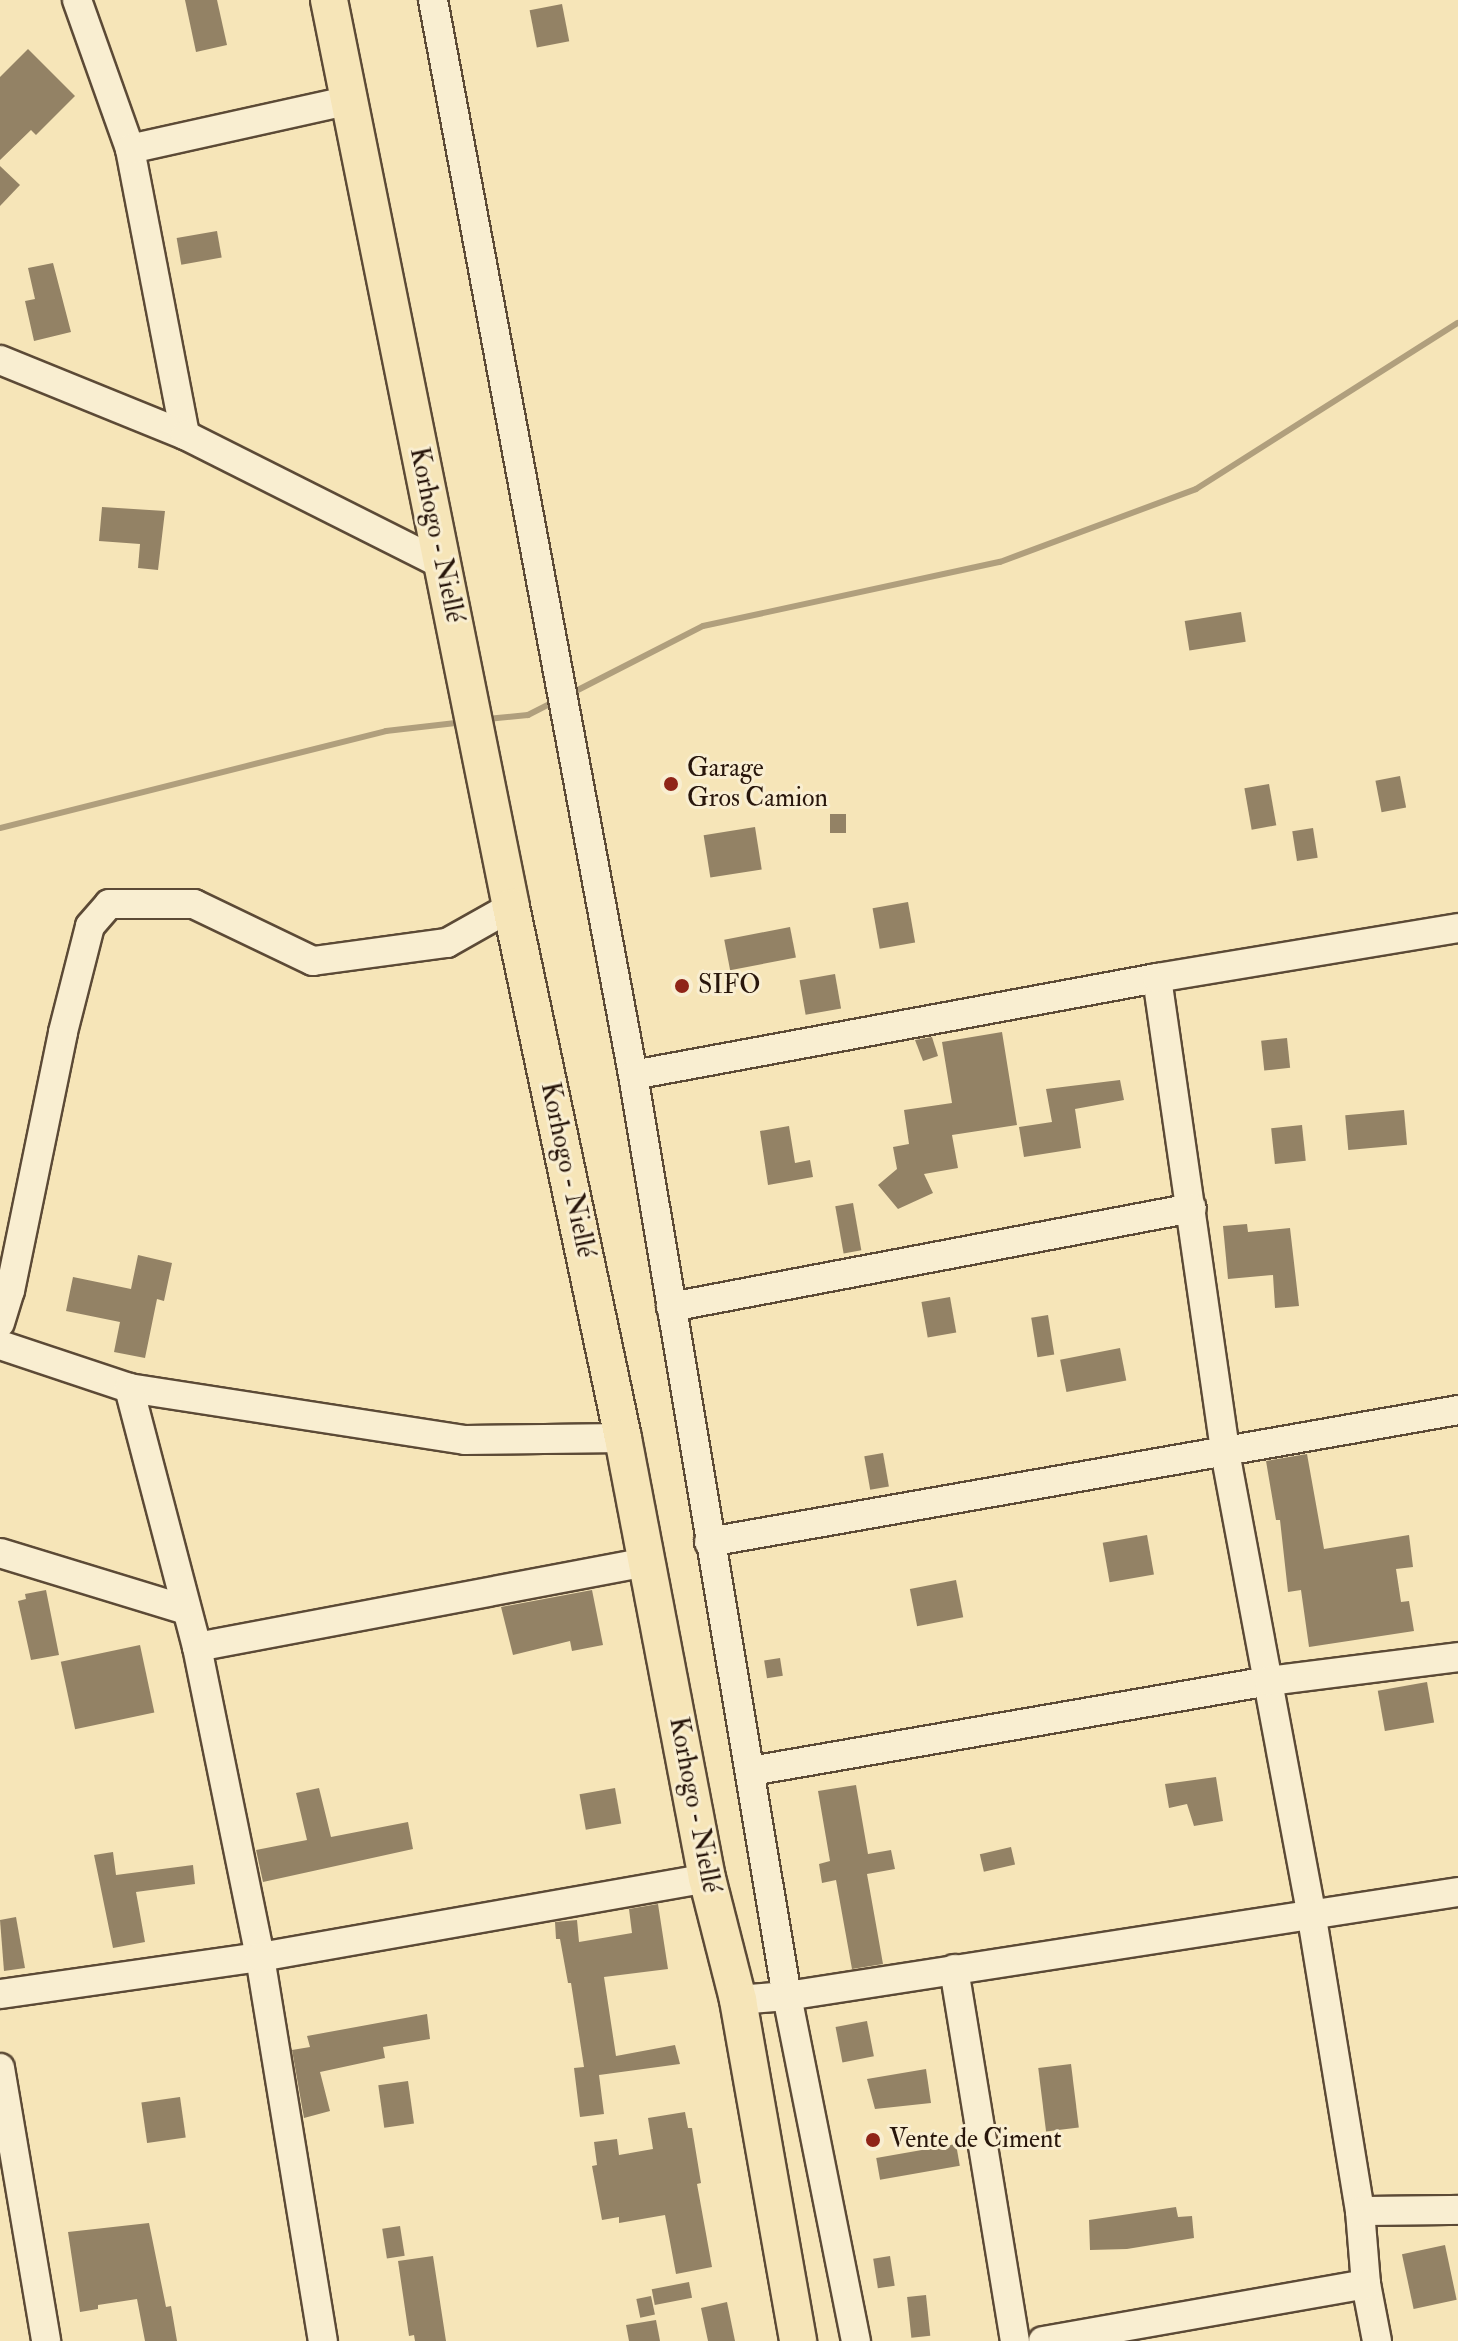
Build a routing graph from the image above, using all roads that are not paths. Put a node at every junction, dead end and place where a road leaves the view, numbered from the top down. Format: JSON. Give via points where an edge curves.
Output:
{"nodes":[{"id":1,"x":77,"y":0,"type":"edge"},
{"id":2,"x":329,"y":0,"type":"edge"},
{"id":3,"x":433,"y":0,"type":"edge"},
{"id":4,"x":347,"y":101,"type":"junction"},
{"id":5,"x":130,"y":149,"type":"junction"},
{"id":6,"x":0,"y":360,"type":"edge"},
{"id":7,"x":185,"y":435,"type":"junction"},
{"id":8,"x":442,"y":564,"type":"junction"},
{"id":9,"x":511,"y":907,"type":"junction"},
{"id":10,"x":1458,"y":928,"type":"edge"},
{"id":11,"x":1157,"y":978,"type":"junction"},
{"id":12,"x":633,"y":1075,"type":"junction"},
{"id":13,"x":1192,"y":1208,"type":"junction"},
{"id":14,"x":671,"y":1307,"type":"junction"},
{"id":15,"x":0,"y":1323,"type":"edge"},
{"id":16,"x":0,"y":1345,"type":"edge"},
{"id":17,"x":129,"y":1388,"type":"junction"},
{"id":18,"x":1458,"y":1410,"type":"edge"},
{"id":19,"x":623,"y":1438,"type":"junction"},
{"id":20,"x":1225,"y":1452,"type":"junction"},
{"id":21,"x":709,"y":1542,"type":"junction"},
{"id":22,"x":0,"y":1553,"type":"edge"},
{"id":23,"x":648,"y":1562,"type":"junction"},
{"id":24,"x":187,"y":1610,"type":"junction"},
{"id":25,"x":197,"y":1647,"type":"junction"},
{"id":26,"x":1458,"y":1657,"type":"edge"},
{"id":27,"x":1269,"y":1681,"type":"junction"},
{"id":28,"x":751,"y":1771,"type":"junction"},
{"id":29,"x":707,"y":1878,"type":"junction"},
{"id":30,"x":1458,"y":1892,"type":"edge"},
{"id":31,"x":1311,"y":1912,"type":"junction"},
{"id":32,"x":260,"y":1957,"type":"junction"},
{"id":33,"x":954,"y":1969,"type":"junction"},
{"id":34,"x":0,"y":1994,"type":"edge"},
{"id":35,"x":787,"y":1996,"type":"junction"},
{"id":36,"x":738,"y":2000,"type":"junction"},
{"id":37,"x":0,"y":2068,"type":"edge"},
{"id":38,"x":1458,"y":2210,"type":"edge"},
{"id":39,"x":1360,"y":2211,"type":"junction"},
{"id":40,"x":1366,"y":2284,"type":"junction"},
{"id":41,"x":46,"y":2341,"type":"edge"},
{"id":42,"x":323,"y":2341,"type":"edge"},
{"id":43,"x":798,"y":2341,"type":"edge"},
{"id":44,"x":856,"y":2341,"type":"edge"},
{"id":45,"x":1015,"y":2341,"type":"edge"},
{"id":46,"x":1043,"y":2341,"type":"edge"},
{"id":47,"x":1377,"y":2341,"type":"edge"}],
"edges":[{"from":1,"to":5,"type":"street"},
{"from":2,"to":4,"type":"main road","name":"Korhogo - Niellé"},
{"from":3,"to":12,"type":"street"},
{"from":4,"to":5,"type":"street"},
{"from":4,"to":8,"type":"main road","name":"Korhogo - Niellé"},
{"from":5,"to":7,"type":"street"},
{"from":6,"to":7,"type":"street"},
{"from":7,"to":8,"type":"street"},
{"from":8,"to":9,"type":"main road","name":"Korhogo - Niellé"},
{"from":9,"to":15,"type":"street","via":[[447,943],[313,961],[194,904],[109,904],[90,926]]},
{"from":9,"to":19,"type":"main road","name":"Korhogo - Niellé"},
{"from":10,"to":11,"type":"street"},
{"from":11,"to":12,"type":"street"},
{"from":11,"to":13,"type":"street"},
{"from":12,"to":14,"type":"street"},
{"from":13,"to":14,"type":"street"},
{"from":13,"to":20,"type":"street"},
{"from":14,"to":21,"type":"street"},
{"from":16,"to":17,"type":"street"},
{"from":17,"to":19,"type":"street","via":[[465,1440]]},
{"from":17,"to":24,"type":"street"},
{"from":18,"to":20,"type":"street"},
{"from":19,"to":23,"type":"main road","name":"Korhogo - Niellé"},
{"from":20,"to":21,"type":"street"},
{"from":20,"to":27,"type":"street"},
{"from":21,"to":28,"type":"street"},
{"from":22,"to":24,"type":"street"},
{"from":23,"to":25,"type":"street"},
{"from":23,"to":29,"type":"main road","name":"Korhogo - Niellé"},
{"from":24,"to":25,"type":"street"},
{"from":25,"to":32,"type":"street"},
{"from":26,"to":27,"type":"street"},
{"from":27,"to":28,"type":"street"},
{"from":27,"to":31,"type":"street"},
{"from":28,"to":35,"type":"street"},
{"from":29,"to":32,"type":"street"},
{"from":29,"to":36,"type":"main road","name":"Korhogo - Niellé"},
{"from":30,"to":31,"type":"street"},
{"from":31,"to":33,"type":"street"},
{"from":31,"to":39,"type":"street"},
{"from":32,"to":34,"type":"street"},
{"from":32,"to":42,"type":"street"},
{"from":33,"to":35,"type":"street"},
{"from":33,"to":45,"type":"street"},
{"from":35,"to":36,"type":"street"},
{"from":35,"to":44,"type":"street"},
{"from":36,"to":43,"type":"main road","name":"Korhogo - Niellé"},
{"from":37,"to":41,"type":"street"},
{"from":38,"to":39,"type":"street"},
{"from":39,"to":40,"type":"street"},
{"from":40,"to":46,"type":"street"},
{"from":40,"to":47,"type":"street"}]}
